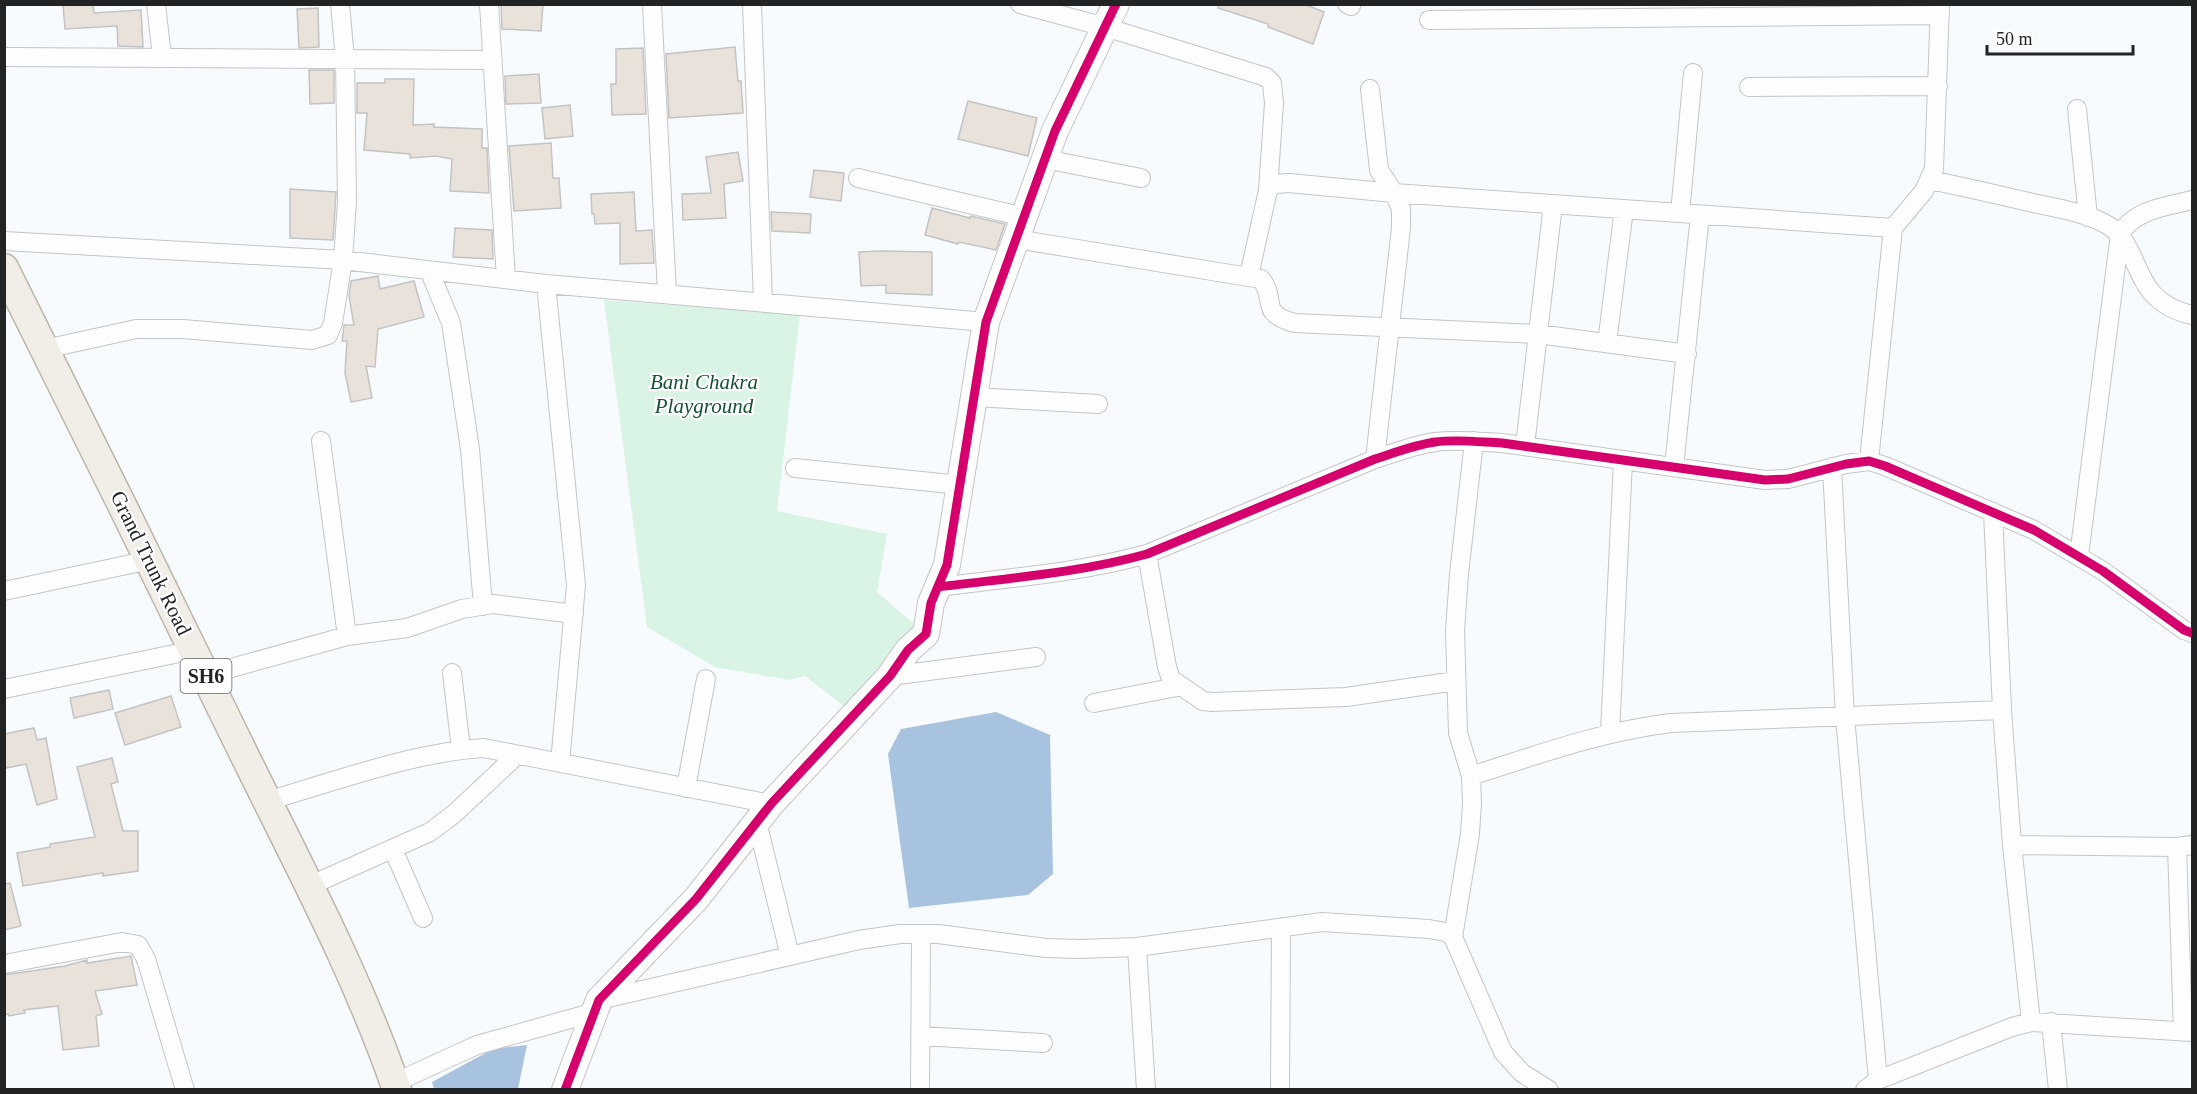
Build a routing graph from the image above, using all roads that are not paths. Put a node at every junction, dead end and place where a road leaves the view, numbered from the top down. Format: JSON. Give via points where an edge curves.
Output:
{"nodes":[{"id":1,"x":156,"y":4,"type":"edge"},
{"id":2,"x":340,"y":4,"type":"edge"},
{"id":3,"x":489,"y":4,"type":"edge"},
{"id":4,"x":652,"y":4,"type":"edge"},
{"id":5,"x":752,"y":4,"type":"edge"},
{"id":6,"x":1020,"y":4,"type":"edge"},
{"id":7,"x":1940,"y":10,"type":"edge"},
{"id":8,"x":1674,"y":11,"type":"edge"},
{"id":9,"x":1495,"y":12,"type":"edge"},
{"id":10,"x":1111,"y":16,"type":"edge"},
{"id":11,"x":1430,"y":20,"type":"dead end"},
{"id":12,"x":4,"y":57,"type":"edge"},
{"id":13,"x":162,"y":57,"type":"junction"},
{"id":14,"x":345,"y":59,"type":"junction"},
{"id":15,"x":493,"y":60,"type":"junction"},
{"id":16,"x":1693,"y":73,"type":"dead end"},
{"id":17,"x":1938,"y":86,"type":"junction"},
{"id":18,"x":1749,"y":87,"type":"dead end"},
{"id":19,"x":1370,"y":89,"type":"dead end"},
{"id":20,"x":2077,"y":109,"type":"dead end"},
{"id":21,"x":1045,"y":159,"type":"junction"},
{"id":22,"x":858,"y":178,"type":"dead end"},
{"id":23,"x":1141,"y":178,"type":"dead end"},
{"id":24,"x":1929,"y":180,"type":"junction"},
{"id":25,"x":1268,"y":190,"type":"junction"},
{"id":26,"x":1394,"y":193,"type":"junction"},
{"id":27,"x":2193,"y":200,"type":"edge"},
{"id":28,"x":1553,"y":204,"type":"junction"},
{"id":29,"x":1624,"y":209,"type":"junction"},
{"id":30,"x":1680,"y":213,"type":"junction"},
{"id":31,"x":1700,"y":215,"type":"junction"},
{"id":32,"x":2088,"y":217,"type":"junction"},
{"id":33,"x":1020,"y":228,"type":"junction"},
{"id":34,"x":1893,"y":228,"type":"junction"},
{"id":35,"x":2120,"y":234,"type":"junction"},
{"id":36,"x":4,"y":241,"type":"edge"},
{"id":37,"x":343,"y":260,"type":"junction"},
{"id":38,"x":4,"y":268,"type":"edge"},
{"id":39,"x":429,"y":270,"type":"junction"},
{"id":40,"x":1249,"y":276,"type":"junction"},
{"id":41,"x":506,"y":279,"type":"junction"},
{"id":42,"x":546,"y":284,"type":"junction"},
{"id":43,"x":667,"y":293,"type":"junction"},
{"id":44,"x":764,"y":302,"type":"junction"},
{"id":45,"x":2193,"y":315,"type":"edge"},
{"id":46,"x":986,"y":322,"type":"junction"},
{"id":47,"x":1390,"y":326,"type":"junction"},
{"id":48,"x":1538,"y":334,"type":"junction"},
{"id":49,"x":1607,"y":343,"type":"junction"},
{"id":50,"x":45,"y":348,"type":"junction"},
{"id":51,"x":1688,"y":354,"type":"junction"},
{"id":52,"x":974,"y":397,"type":"junction"},
{"id":53,"x":1098,"y":404,"type":"dead end"},
{"id":54,"x":321,"y":441,"type":"dead end"},
{"id":55,"x":1474,"y":441,"type":"junction"},
{"id":56,"x":1525,"y":446,"type":"junction"},
{"id":57,"x":1375,"y":459,"type":"junction"},
{"id":58,"x":1623,"y":460,"type":"junction"},
{"id":59,"x":1869,"y":461,"type":"junction"},
{"id":60,"x":1674,"y":467,"type":"junction"},
{"id":61,"x":1832,"y":467,"type":"junction"},
{"id":62,"x":795,"y":468,"type":"dead end"},
{"id":63,"x":960,"y":485,"type":"junction"},
{"id":64,"x":1993,"y":512,"type":"junction"},
{"id":65,"x":1147,"y":554,"type":"junction"},
{"id":66,"x":2079,"y":556,"type":"junction"},
{"id":67,"x":150,"y":560,"type":"junction"},
{"id":68,"x":938,"y":587,"type":"junction"},
{"id":69,"x":4,"y":591,"type":"edge"},
{"id":70,"x":483,"y":606,"type":"junction"},
{"id":71,"x":574,"y":614,"type":"junction"},
{"id":72,"x":2193,"y":633,"type":"edge"},
{"id":73,"x":347,"y":636,"type":"junction"},
{"id":74,"x":1036,"y":657,"type":"dead end"},
{"id":75,"x":200,"y":663,"type":"junction"},
{"id":76,"x":452,"y":673,"type":"dead end"},
{"id":77,"x":890,"y":676,"type":"junction"},
{"id":78,"x":706,"y":679,"type":"dead end"},
{"id":79,"x":1456,"y":681,"type":"junction"},
{"id":80,"x":1182,"y":686,"type":"junction"},
{"id":81,"x":4,"y":689,"type":"edge"},
{"id":82,"x":1094,"y":703,"type":"dead end"},
{"id":83,"x":2002,"y":710,"type":"junction"},
{"id":84,"x":1845,"y":717,"type":"junction"},
{"id":85,"x":1610,"y":733,"type":"junction"},
{"id":86,"x":461,"y":749,"type":"junction"},
{"id":87,"x":518,"y":755,"type":"junction"},
{"id":88,"x":560,"y":763,"type":"junction"},
{"id":89,"x":1471,"y":776,"type":"junction"},
{"id":90,"x":686,"y":788,"type":"junction"},
{"id":91,"x":267,"y":801,"type":"junction"},
{"id":92,"x":764,"y":813,"type":"junction"},
{"id":93,"x":2012,"y":845,"type":"junction"},
{"id":94,"x":2185,"y":846,"type":"edge"},
{"id":95,"x":393,"y":849,"type":"junction"},
{"id":96,"x":309,"y":885,"type":"junction"},
{"id":97,"x":423,"y":918,"type":"dead end"},
{"id":98,"x":1281,"y":929,"type":"junction"},
{"id":99,"x":921,"y":934,"type":"junction"},
{"id":100,"x":1453,"y":937,"type":"junction"},
{"id":101,"x":1137,"y":947,"type":"junction"},
{"id":102,"x":790,"y":956,"type":"junction"},
{"id":103,"x":4,"y":964,"type":"edge"},
{"id":104,"x":597,"y":1006,"type":"junction"},
{"id":105,"x":2031,"y":1022,"type":"junction"},
{"id":106,"x":2051,"y":1022,"type":"junction"},
{"id":107,"x":2188,"y":1032,"type":"edge"},
{"id":108,"x":920,"y":1036,"type":"junction"},
{"id":109,"x":1043,"y":1043,"type":"dead end"},
{"id":110,"x":1871,"y":1085,"type":"edge"},
{"id":111,"x":396,"y":1086,"type":"edge"},
{"id":112,"x":185,"y":1089,"type":"edge"},
{"id":113,"x":565,"y":1089,"type":"edge"},
{"id":114,"x":920,"y":1089,"type":"edge"},
{"id":115,"x":1146,"y":1089,"type":"edge"},
{"id":116,"x":1280,"y":1089,"type":"edge"},
{"id":117,"x":1549,"y":1089,"type":"edge"},
{"id":118,"x":2058,"y":1089,"type":"edge"}],
"edges":[{"from":1,"to":13,"type":"street"},
{"from":2,"to":14,"type":"street"},
{"from":3,"to":15,"type":"street"},
{"from":4,"to":43,"type":"street"},
{"from":5,"to":44,"type":"street"},
{"from":6,"to":10,"type":"street"},
{"from":7,"to":8,"type":"street"},
{"from":7,"to":17,"type":"street"},
{"from":8,"to":9,"type":"street"},
{"from":9,"to":11,"type":"street"},
{"from":10,"to":21,"type":"street"},
{"from":10,"to":25,"type":"street","via":[[1266,77],[1272,83]]},
{"from":12,"to":13,"type":"street"},
{"from":13,"to":14,"type":"street"},
{"from":14,"to":15,"type":"street"},
{"from":14,"to":37,"type":"street"},
{"from":15,"to":41,"type":"street"},
{"from":16,"to":30,"type":"street"},
{"from":17,"to":18,"type":"street"},
{"from":17,"to":24,"type":"street","via":[[1934,170]]},
{"from":19,"to":26,"type":"street","via":[[1379,170]]},
{"from":20,"to":32,"type":"street"},
{"from":21,"to":23,"type":"street"},
{"from":21,"to":33,"type":"street"},
{"from":22,"to":33,"type":"street"},
{"from":24,"to":32,"type":"street"},
{"from":24,"to":34,"type":"street"},
{"from":25,"to":26,"type":"street","via":[[1275,184],[1289,183]]},
{"from":25,"to":40,"type":"street"},
{"from":26,"to":28,"type":"street"},
{"from":26,"to":47,"type":"street","via":[[1401,209],[1401,228]]},
{"from":27,"to":35,"type":"street","via":[[2136,217]]},
{"from":28,"to":29,"type":"street"},
{"from":28,"to":48,"type":"street"},
{"from":29,"to":30,"type":"street"},
{"from":29,"to":49,"type":"street"},
{"from":30,"to":31,"type":"street"},
{"from":31,"to":34,"type":"street"},
{"from":31,"to":51,"type":"street"},
{"from":32,"to":35,"type":"street"},
{"from":33,"to":40,"type":"street"},
{"from":33,"to":46,"type":"street"},
{"from":34,"to":59,"type":"street"},
{"from":35,"to":45,"type":"street","via":[[2145,285],[2158,301]]},
{"from":35,"to":66,"type":"street"},
{"from":36,"to":37,"type":"street"},
{"from":37,"to":39,"type":"street"},
{"from":37,"to":50,"type":"street","via":[[333,323],[328,335],[320,339],[136,329]]},
{"from":38,"to":50,"type":"main road","name":"Grand Trunk Road","number":"SH6"},
{"from":39,"to":41,"type":"street"},
{"from":39,"to":70,"type":"street","via":[[451,322],[470,450]]},
{"from":40,"to":47,"type":"street","via":[[1261,279],[1268,287],[1271,309],[1279,319],[1295,324]]},
{"from":41,"to":42,"type":"street"},
{"from":42,"to":43,"type":"street"},
{"from":42,"to":71,"type":"street","via":[[576,585]]},
{"from":43,"to":44,"type":"street"},
{"from":44,"to":46,"type":"street"},
{"from":46,"to":52,"type":"street"},
{"from":47,"to":48,"type":"street"},
{"from":47,"to":57,"type":"street"},
{"from":48,"to":49,"type":"street"},
{"from":48,"to":56,"type":"street"},
{"from":49,"to":51,"type":"street"},
{"from":50,"to":67,"type":"main road","name":"Grand Trunk Road","number":"SH6"},
{"from":51,"to":60,"type":"street"},
{"from":52,"to":53,"type":"street"},
{"from":52,"to":63,"type":"street"},
{"from":54,"to":73,"type":"street"},
{"from":55,"to":56,"type":"street"},
{"from":55,"to":57,"type":"street","via":[[1434,442]]},
{"from":55,"to":79,"type":"street","via":[[1456,604]]},
{"from":56,"to":58,"type":"street"},
{"from":57,"to":65,"type":"street"},
{"from":58,"to":60,"type":"street"},
{"from":58,"to":85,"type":"street"},
{"from":59,"to":61,"type":"street"},
{"from":59,"to":64,"type":"street"},
{"from":60,"to":61,"type":"street","via":[[1766,480],[1788,479]]},
{"from":61,"to":84,"type":"street"},
{"from":62,"to":63,"type":"street"},
{"from":63,"to":68,"type":"street","via":[[947,565]]},
{"from":64,"to":66,"type":"street"},
{"from":64,"to":83,"type":"street"},
{"from":65,"to":68,"type":"street","via":[[1090,567]]},
{"from":65,"to":80,"type":"street","via":[[1167,667],[1171,680]]},
{"from":66,"to":72,"type":"street"},
{"from":67,"to":69,"type":"street"},
{"from":67,"to":75,"type":"main road","name":"Grand Trunk Road","number":"SH6"},
{"from":68,"to":77,"type":"street","via":[[926,634],[908,650]]},
{"from":70,"to":71,"type":"street"},
{"from":70,"to":73,"type":"street","via":[[407,628]]},
{"from":71,"to":88,"type":"street"},
{"from":73,"to":75,"type":"street"},
{"from":74,"to":77,"type":"street"},
{"from":75,"to":81,"type":"street"},
{"from":75,"to":91,"type":"main road","name":"Grand Trunk Road","number":"SH6"},
{"from":76,"to":86,"type":"street"},
{"from":77,"to":92,"type":"street"},
{"from":78,"to":90,"type":"street"},
{"from":79,"to":80,"type":"street","via":[[1346,698],[1212,702],[1203,701]]},
{"from":79,"to":89,"type":"street","via":[[1458,733]]},
{"from":80,"to":82,"type":"street"},
{"from":83,"to":84,"type":"street"},
{"from":83,"to":93,"type":"street"},
{"from":84,"to":85,"type":"street","via":[[1671,723]]},
{"from":84,"to":110,"type":"street"},
{"from":85,"to":89,"type":"street"},
{"from":86,"to":87,"type":"street","via":[[484,748]]},
{"from":86,"to":91,"type":"street"},
{"from":87,"to":88,"type":"street"},
{"from":87,"to":95,"type":"street","via":[[454,814],[430,832]]},
{"from":88,"to":90,"type":"street"},
{"from":89,"to":100,"type":"street","via":[[1470,834]]},
{"from":90,"to":92,"type":"street"},
{"from":91,"to":96,"type":"main road","name":"Grand Trunk Road","number":"SH6"},
{"from":92,"to":102,"type":"street"},
{"from":92,"to":104,"type":"street","via":[[696,899]]},
{"from":93,"to":94,"type":"street"},
{"from":93,"to":105,"type":"street"},
{"from":94,"to":107,"type":"street"},
{"from":95,"to":96,"type":"street"},
{"from":95,"to":97,"type":"street"},
{"from":96,"to":111,"type":"main road","name":"Grand Trunk Road","number":"SH6"},
{"from":98,"to":100,"type":"street","via":[[1322,922],[1438,930]]},
{"from":98,"to":101,"type":"street"},
{"from":98,"to":116,"type":"street"},
{"from":99,"to":101,"type":"street","via":[[1046,948]]},
{"from":99,"to":102,"type":"street","via":[[859,940]]},
{"from":99,"to":108,"type":"street"},
{"from":100,"to":117,"type":"street","via":[[1503,1052],[1522,1073]]},
{"from":101,"to":115,"type":"street"},
{"from":102,"to":104,"type":"street"},
{"from":103,"to":112,"type":"street","via":[[122,942],[138,945],[146,959]]},
{"from":104,"to":111,"type":"street","via":[[477,1045]]},
{"from":104,"to":113,"type":"street"},
{"from":105,"to":106,"type":"street"},
{"from":105,"to":110,"type":"street"},
{"from":106,"to":107,"type":"street"},
{"from":106,"to":118,"type":"street"},
{"from":108,"to":109,"type":"street"},
{"from":108,"to":114,"type":"street"}]}
